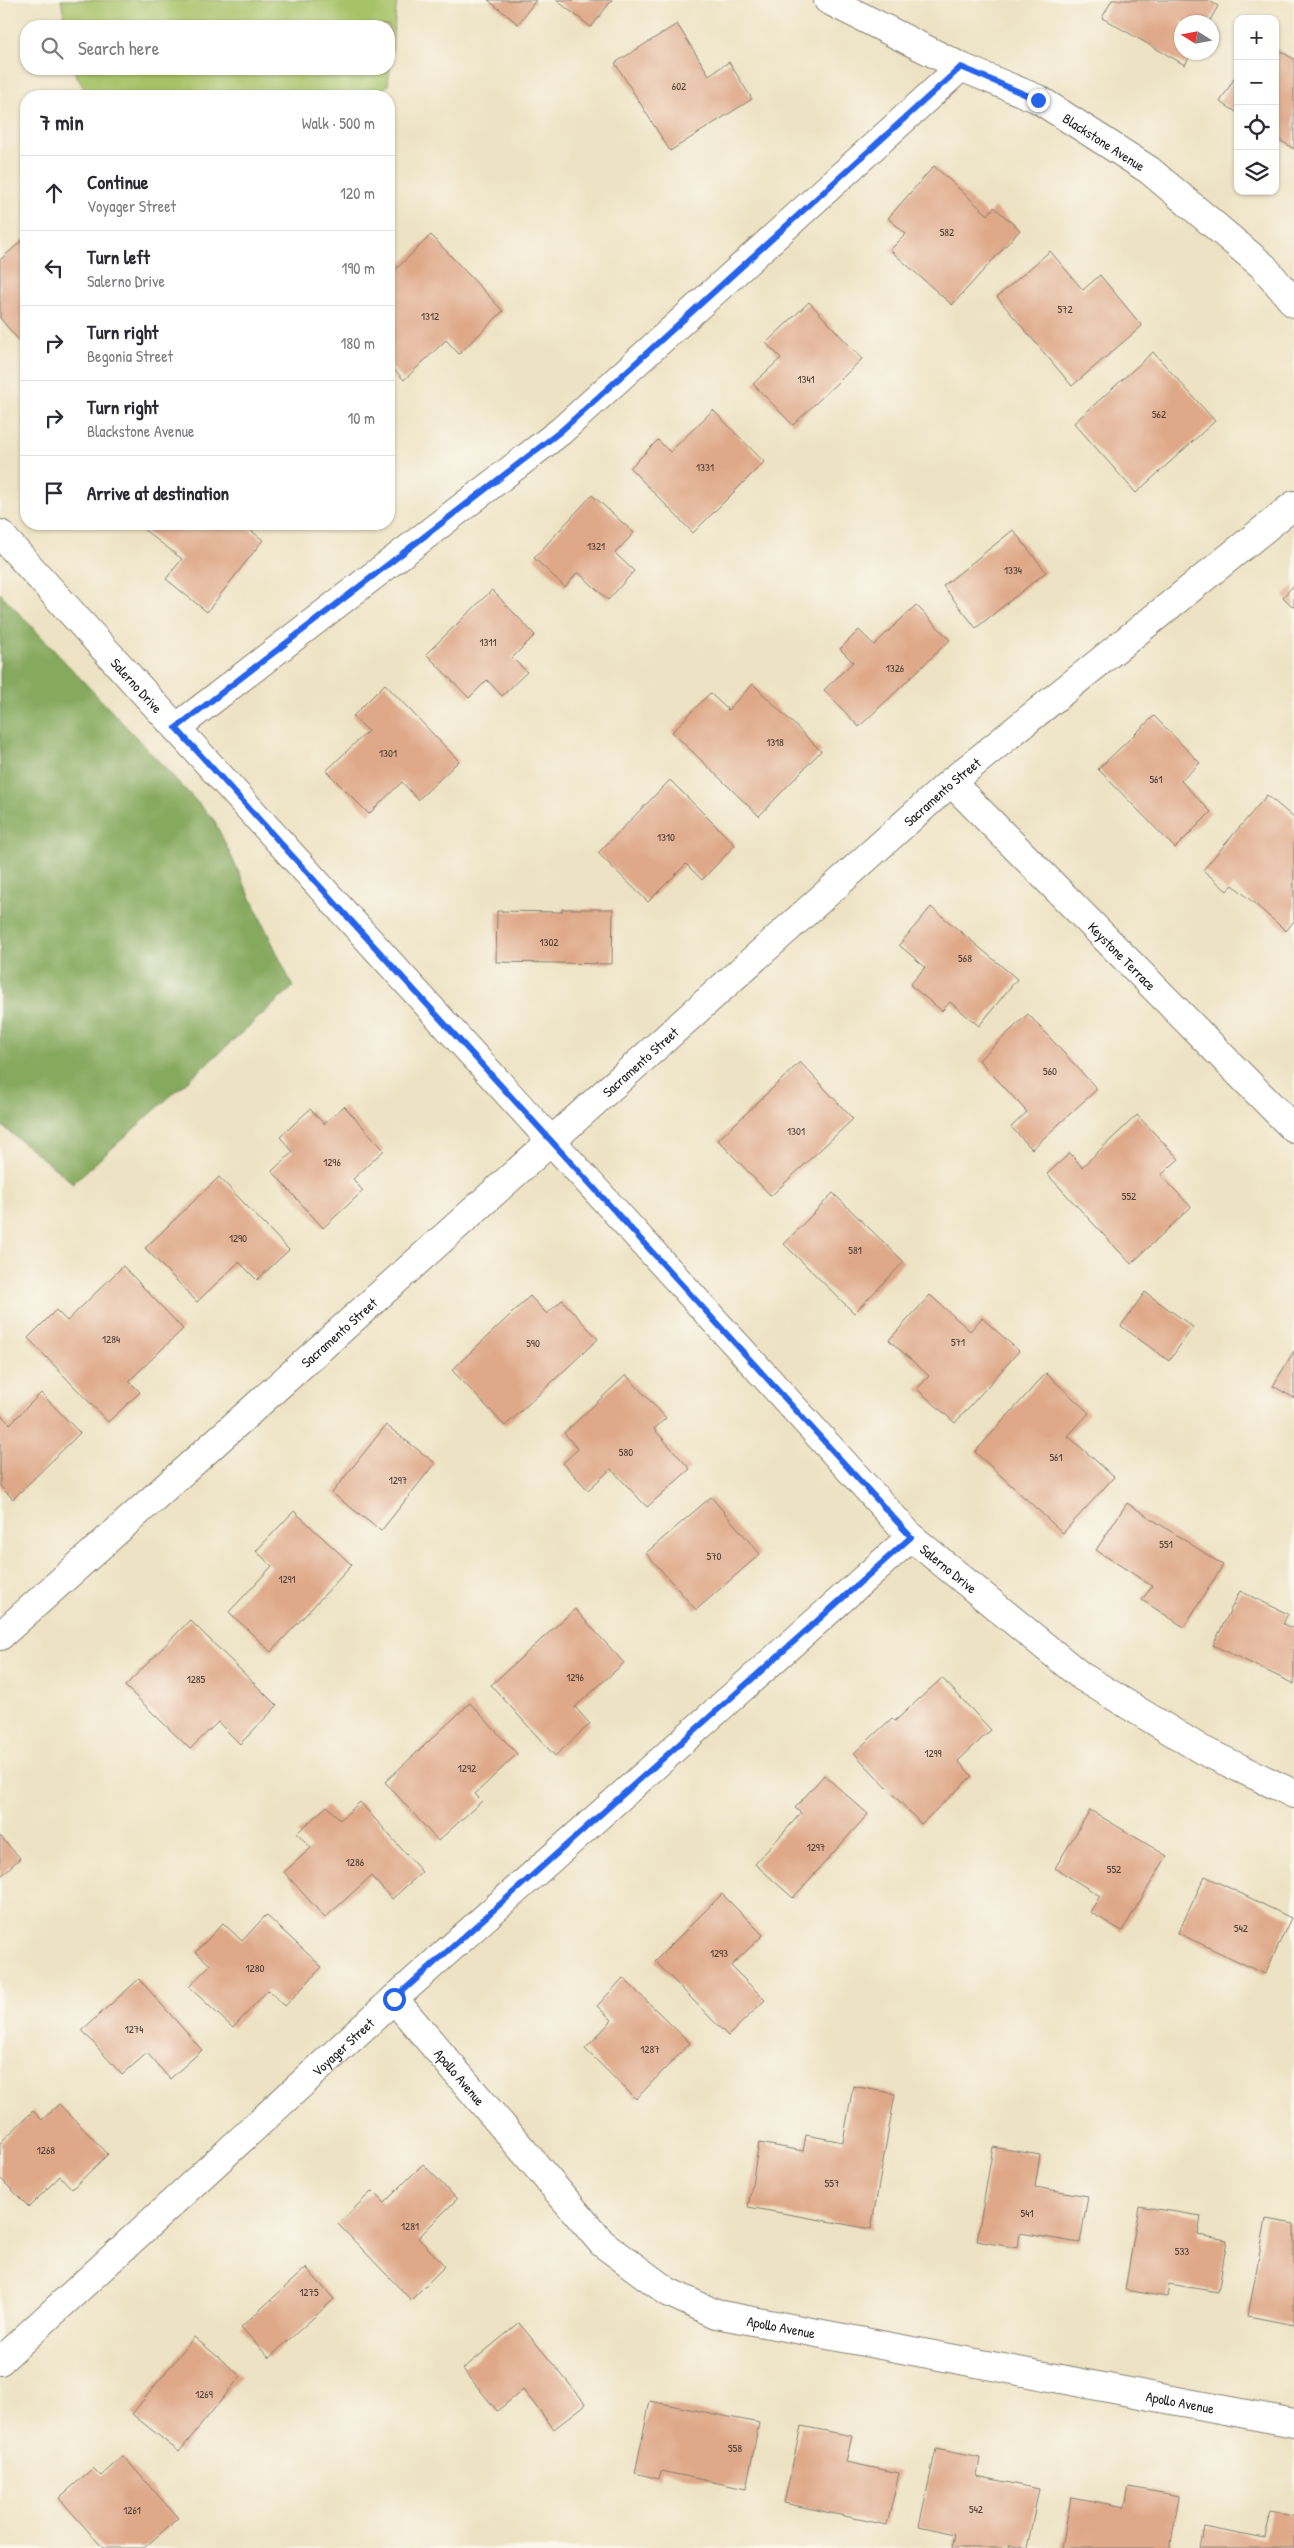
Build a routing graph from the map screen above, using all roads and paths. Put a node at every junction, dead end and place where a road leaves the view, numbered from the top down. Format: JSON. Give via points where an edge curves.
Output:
{"nodes":[{"id":1,"x":828,"y":0,"type":"edge"},
{"id":2,"x":961,"y":67,"type":"junction"},
{"id":3,"x":1294,"y":303,"type":"edge"},
{"id":4,"x":1294,"y":505,"type":"edge"},
{"id":5,"x":0,"y":534,"type":"edge"},
{"id":6,"x":176,"y":728,"type":"junction"},
{"id":7,"x":951,"y":782,"type":"junction"},
{"id":8,"x":1294,"y":1129,"type":"edge"},
{"id":9,"x":552,"y":1140,"type":"junction"},
{"id":10,"x":911,"y":1537,"type":"junction"},
{"id":11,"x":0,"y":1636,"type":"edge"},
{"id":12,"x":1294,"y":1794,"type":"edge"},
{"id":13,"x":394,"y":1999,"type":"junction"},
{"id":14,"x":0,"y":2361,"type":"edge"},
{"id":15,"x":1294,"y":2423,"type":"edge"}],
"edges":[{"from":1,"to":2,"type":"street","name":"Blackstone Avenue"},
{"from":2,"to":3,"type":"street","name":"Blackstone Avenue","via":[[1038,100],[1149,170],[1264,267]]},
{"from":2,"to":6,"type":"street","via":[[561,431]]},
{"from":4,"to":7,"type":"street","name":"Sacramento Street"},
{"from":5,"to":6,"type":"street","name":"Salerno Drive"},
{"from":6,"to":9,"type":"street","name":"Salerno Drive"},
{"from":7,"to":8,"type":"street","name":"Keystone Terrace"},
{"from":7,"to":9,"type":"street","name":"Sacramento Street"},
{"from":9,"to":10,"type":"street","name":"Salerno Drive"},
{"from":9,"to":11,"type":"street","name":"Sacramento Street"},
{"from":10,"to":12,"type":"street","name":"Salerno Drive","via":[[1081,1676],[1202,1750]]},
{"from":10,"to":13,"type":"street","name":"Voyager Street"},
{"from":13,"to":14,"type":"street","name":"Voyager Street"},
{"from":13,"to":15,"type":"street","name":"Apollo Avenue","via":[[602,2243],[668,2292],[716,2314]]}]}
